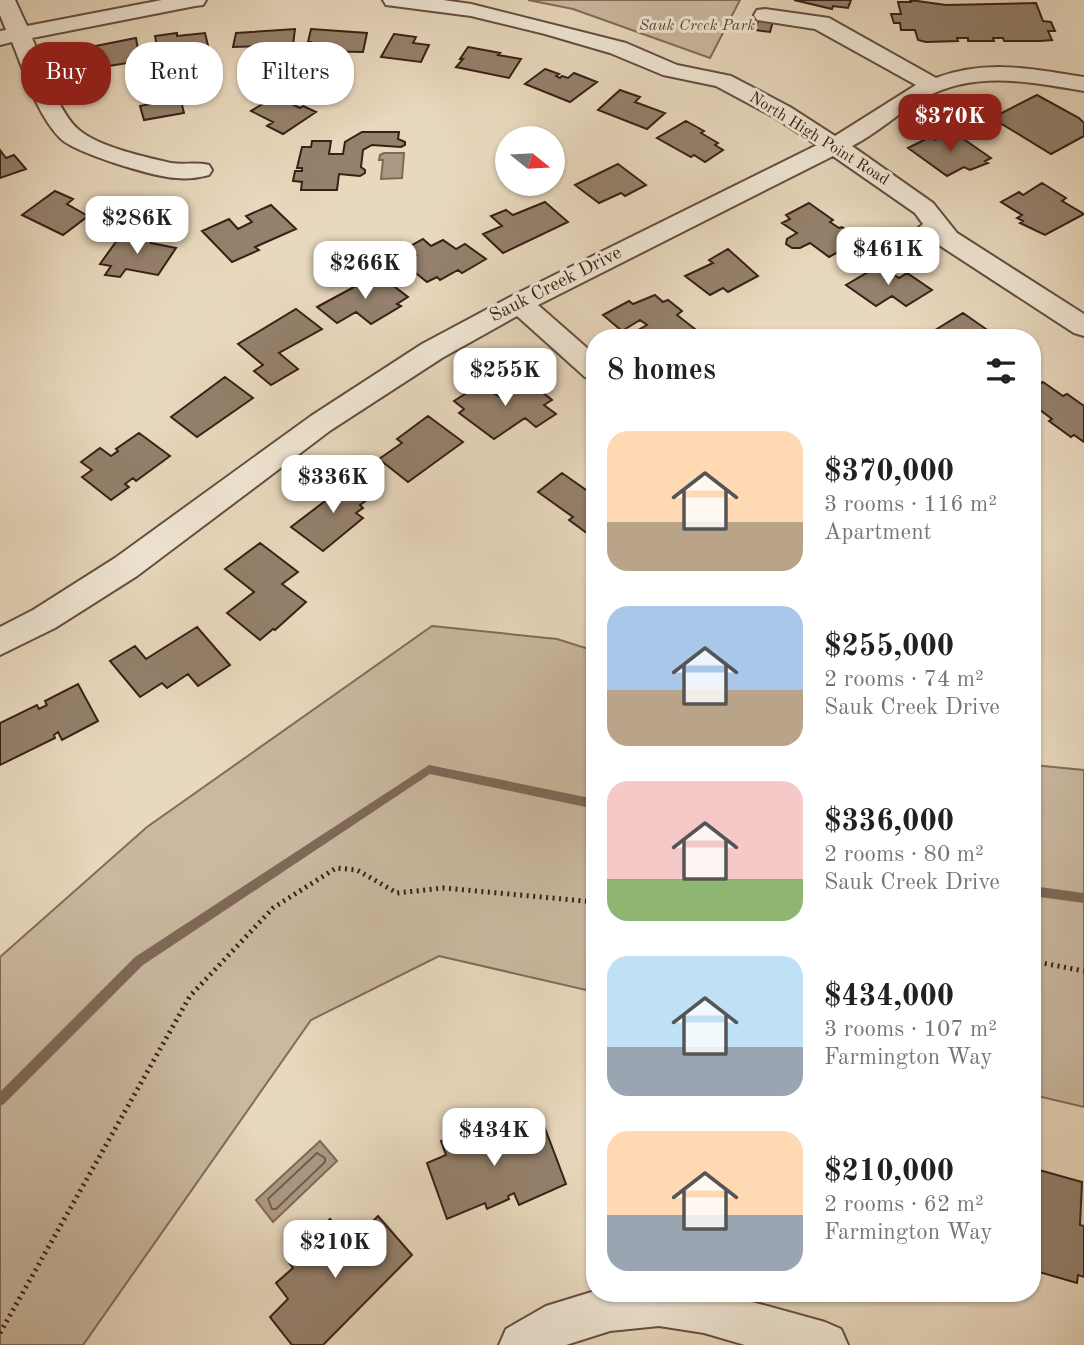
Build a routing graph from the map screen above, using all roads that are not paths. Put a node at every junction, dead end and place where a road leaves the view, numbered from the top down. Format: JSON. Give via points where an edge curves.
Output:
{"nodes":[{"id":1,"x":125,"y":0,"type":"edge"},
{"id":2,"x":195,"y":0,"type":"edge"},
{"id":3,"x":394,"y":0,"type":"edge"},
{"id":4,"x":765,"y":15,"type":"dead end"},
{"id":5,"x":7,"y":23,"type":"edge"},
{"id":6,"x":671,"y":70,"type":"junction"},
{"id":7,"x":1084,"y":84,"type":"edge"},
{"id":8,"x":934,"y":86,"type":"junction"},
{"id":9,"x":803,"y":146,"type":"junction"},
{"id":10,"x":200,"y":170,"type":"dead end"},
{"id":11,"x":519,"y":303,"type":"junction"},
{"id":12,"x":1084,"y":327,"type":"edge"},
{"id":13,"x":586,"y":362,"type":"edge"},
{"id":14,"x":0,"y":642,"type":"edge"},
{"id":15,"x":522,"y":1345,"type":"edge"},
{"id":16,"x":825,"y":1345,"type":"edge"}],
"edges":[{"from":1,"to":5,"type":"street"},
{"from":2,"to":5,"type":"street"},
{"from":3,"to":6,"type":"street","name":"North High Point Road","via":[[471,10],[551,29],[618,48]]},
{"from":4,"to":8,"type":"street","via":[[821,23]]},
{"from":5,"to":10,"type":"street","via":[[69,134],[125,158],[174,171]]},
{"from":6,"to":9,"type":"street","name":"North High Point Road","via":[[706,96]]},
{"from":6,"to":9,"type":"street","name":"North High Point Road","via":[[723,80],[782,112]]},
{"from":7,"to":8,"type":"street","via":[[1010,72]]},
{"from":8,"to":9,"type":"street","via":[[852,137]]},
{"from":9,"to":11,"type":"street","name":"Sauk Creek Drive"},
{"from":9,"to":12,"type":"street","name":"North High Point Road","via":[[915,224],[948,239]]},
{"from":11,"to":13,"type":"street"},
{"from":11,"to":14,"type":"street","name":"Sauk Creek Drive","via":[[432,351],[321,424],[126,567]]},
{"from":15,"to":16,"type":"street","via":[[562,1322],[659,1304],[704,1311]]}]}
